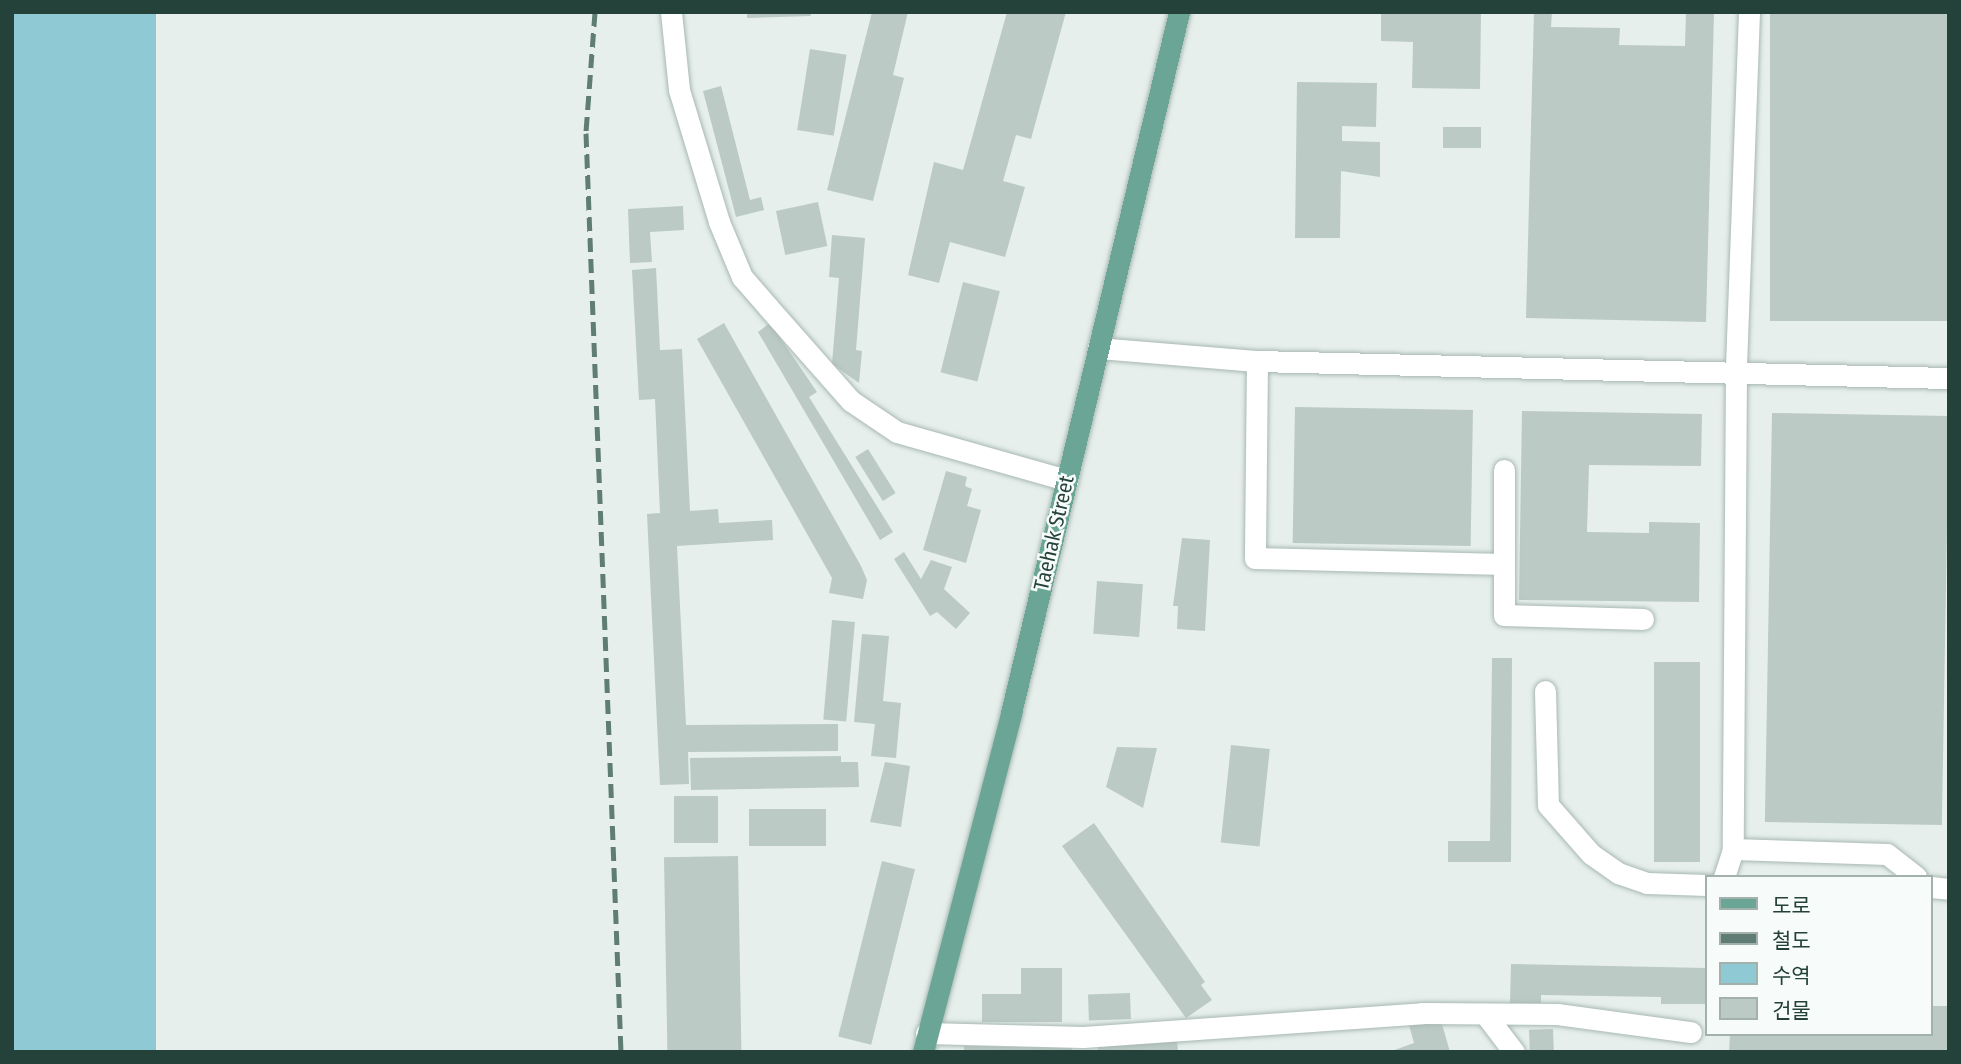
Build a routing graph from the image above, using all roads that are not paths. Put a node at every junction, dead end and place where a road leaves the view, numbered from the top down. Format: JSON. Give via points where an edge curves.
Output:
{"nodes":[{"id":1,"x":671,"y":12,"type":"edge"},
{"id":2,"x":1178,"y":12,"type":"edge"},
{"id":3,"x":1749,"y":12,"type":"edge"},
{"id":4,"x":1098,"y":348,"type":"junction"},
{"id":5,"x":1257,"y":361,"type":"junction"},
{"id":6,"x":1736,"y":373,"type":"junction"},
{"id":7,"x":1949,"y":378,"type":"edge"},
{"id":8,"x":1504,"y":470,"type":"dead end"},
{"id":9,"x":1067,"y":480,"type":"junction"},
{"id":10,"x":1504,"y":564,"type":"junction"},
{"id":11,"x":1643,"y":619,"type":"dead end"},
{"id":12,"x":1545,"y":691,"type":"dead end"},
{"id":13,"x":1733,"y":849,"type":"junction"},
{"id":14,"x":1725,"y":875,"type":"edge"},
{"id":15,"x":1913,"y":875,"type":"edge"},
{"id":16,"x":1706,"y":885,"type":"edge"},
{"id":17,"x":1485,"y":1014,"type":"junction"},
{"id":18,"x":1691,"y":1032,"type":"dead end"},
{"id":19,"x":924,"y":1042,"type":"edge"},
{"id":20,"x":1514,"y":1052,"type":"edge"}],
"edges":[{"from":1,"to":9,"type":"street","via":[[680,90],[719,222],[742,276],[768,307],[851,401],[897,432]]},
{"from":2,"to":4,"type":"main road","name":"Taehak Street"},
{"from":3,"to":6,"type":"street"},
{"from":4,"to":5,"type":"street"},
{"from":4,"to":9,"type":"main road","name":"Taehak Street"},
{"from":5,"to":6,"type":"street"},
{"from":5,"to":10,"type":"street","via":[[1255,558]]},
{"from":6,"to":7,"type":"street"},
{"from":6,"to":13,"type":"street"},
{"from":8,"to":10,"type":"street"},
{"from":9,"to":19,"type":"main road","name":"Taehak Street"},
{"from":10,"to":11,"type":"street","via":[[1504,615]]},
{"from":12,"to":16,"type":"street","via":[[1548,805],[1591,854],[1618,873],[1647,883]]},
{"from":13,"to":14,"type":"street"},
{"from":13,"to":15,"type":"street","via":[[1887,855]]},
{"from":17,"to":18,"type":"street","via":[[1558,1014]]},
{"from":17,"to":19,"type":"street","via":[[1422,1013],[1083,1037]]},
{"from":17,"to":20,"type":"street"}]}
